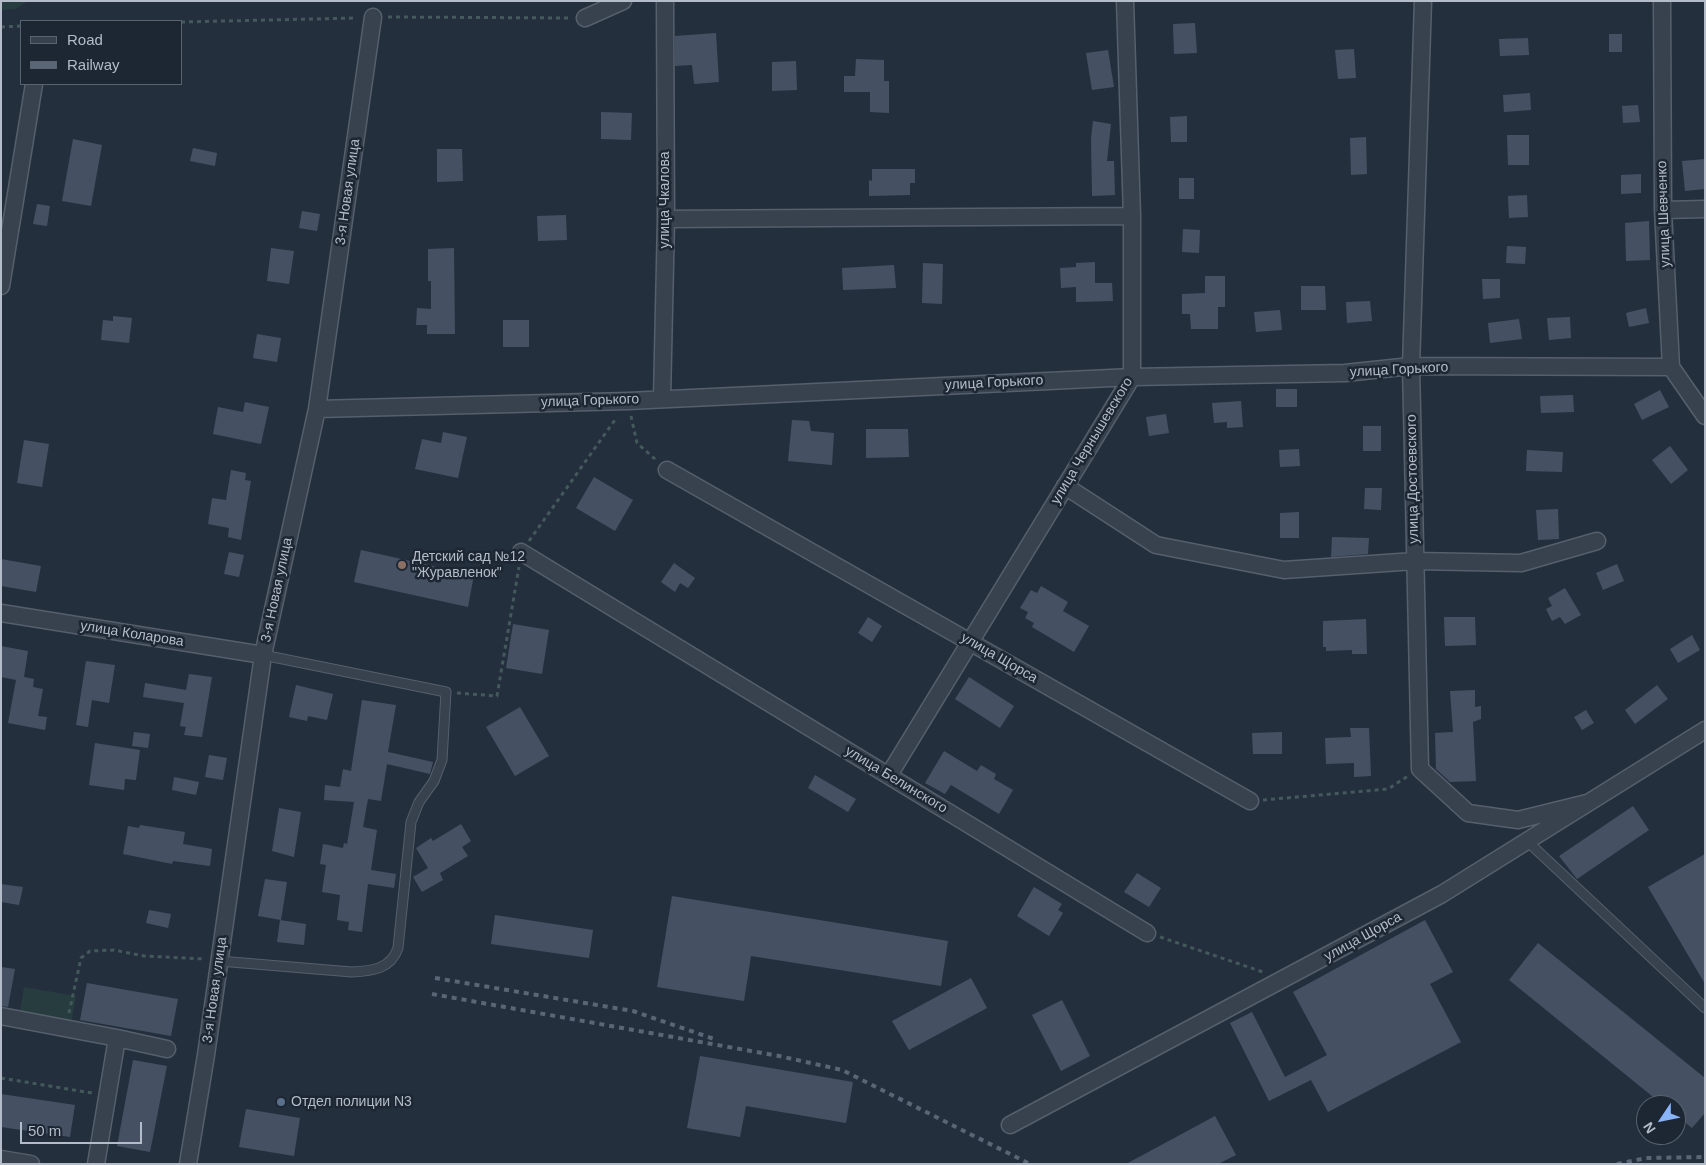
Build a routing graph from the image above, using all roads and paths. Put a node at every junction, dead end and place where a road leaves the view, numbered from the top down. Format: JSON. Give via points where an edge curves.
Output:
{"nodes":[{"id":1,"x":623,"y":1,"type":"edge"},
{"id":2,"x":665,"y":1,"type":"edge"},
{"id":3,"x":1125,"y":1,"type":"edge"},
{"id":4,"x":1423,"y":1,"type":"edge"},
{"id":5,"x":1662,"y":1,"type":"edge"},
{"id":6,"x":373,"y":17,"type":"dead end"},
{"id":7,"x":585,"y":18,"type":"dead end"},
{"id":8,"x":20,"y":26,"type":"edge"},
{"id":9,"x":1,"y":27,"type":"edge"},
{"id":10,"x":34,"y":85,"type":"edge"},
{"id":11,"x":1705,"y":209,"type":"edge"},
{"id":12,"x":1663,"y":210,"type":"junction"},
{"id":13,"x":1132,"y":216,"type":"junction"},
{"id":14,"x":666,"y":219,"type":"junction"},
{"id":15,"x":1,"y":286,"type":"edge"},
{"id":16,"x":1411,"y":366,"type":"junction"},
{"id":17,"x":1671,"y":367,"type":"junction"},
{"id":18,"x":1132,"y":377,"type":"junction"},
{"id":19,"x":662,"y":399,"type":"junction"},
{"id":20,"x":628,"y":400,"type":"junction"},
{"id":21,"x":317,"y":409,"type":"junction"},
{"id":22,"x":1705,"y":416,"type":"edge"},
{"id":23,"x":667,"y":470,"type":"joint"},
{"id":24,"x":1065,"y":486,"type":"junction"},
{"id":25,"x":1597,"y":541,"type":"dead end"},
{"id":26,"x":521,"y":552,"type":"dead end"},
{"id":27,"x":1415,"y":562,"type":"junction"},
{"id":28,"x":1,"y":613,"type":"edge"},
{"id":29,"x":971,"y":642,"type":"junction"},
{"id":30,"x":263,"y":655,"type":"junction"},
{"id":31,"x":1705,"y":730,"type":"edge"},
{"id":32,"x":1420,"y":769,"type":"junction"},
{"id":33,"x":890,"y":775,"type":"junction"},
{"id":34,"x":1250,"y":801,"type":"joint"},
{"id":35,"x":1587,"y":803,"type":"junction"},
{"id":36,"x":1526,"y":841,"type":"junction"},
{"id":37,"x":1148,"y":933,"type":"joint"},
{"id":38,"x":219,"y":960,"type":"junction"},
{"id":39,"x":1285,"y":979,"type":"junction"},
{"id":40,"x":1705,"y":1008,"type":"edge"},
{"id":41,"x":1,"y":1016,"type":"edge"},
{"id":42,"x":66,"y":1028,"type":"junction"},
{"id":43,"x":117,"y":1038,"type":"junction"},
{"id":44,"x":167,"y":1048,"type":"dead end"},
{"id":45,"x":1,"y":1078,"type":"edge"},
{"id":46,"x":107,"y":1096,"type":"junction"},
{"id":47,"x":1010,"y":1125,"type":"dead end"},
{"id":48,"x":1,"y":1159,"type":"edge"},
{"id":49,"x":31,"y":1164,"type":"edge"},
{"id":50,"x":96,"y":1164,"type":"edge"},
{"id":51,"x":188,"y":1164,"type":"edge"}],
"edges":[{"from":1,"to":7,"type":"street"},
{"from":2,"to":14,"type":"street","name":"улица Чкалова"},
{"from":3,"to":13,"type":"street","name":"улица Чернышевского"},
{"from":4,"to":16,"type":"street","name":"улица Достоевского"},
{"from":5,"to":12,"type":"street","name":"улица Шевченко"},
{"from":6,"to":21,"type":"street","name":"3-я Новая улица"},
{"from":8,"to":9,"type":"path"},
{"from":10,"to":15,"type":"street"},
{"from":11,"to":12,"type":"street"},
{"from":12,"to":17,"type":"street","name":"улица Шевченко"},
{"from":13,"to":14,"type":"street"},
{"from":13,"to":18,"type":"street","name":"улица Чернышевского"},
{"from":14,"to":19,"type":"street","name":"улица Чкалова"},
{"from":16,"to":17,"type":"street","name":"улица Горького"},
{"from":16,"to":18,"type":"street","name":"улица Горького","via":[[1345,373]]},
{"from":16,"to":27,"type":"street","name":"улица Достоевского"},
{"from":17,"to":22,"type":"street"},
{"from":18,"to":19,"type":"street","name":"улица Горького"},
{"from":18,"to":24,"type":"street","name":"улица Чернышевского"},
{"from":19,"to":20,"type":"street","name":"улица Горького"},
{"from":20,"to":21,"type":"street","name":"улица Горького"},
{"from":20,"to":23,"type":"path","via":[[636,443]]},
{"from":21,"to":30,"type":"street","name":"3-я Новая улица"},
{"from":23,"to":29,"type":"street","name":"улица Щорса"},
{"from":24,"to":27,"type":"street","via":[[1156,545],[1284,570]]},
{"from":24,"to":29,"type":"street","name":"улица Чернышевского"},
{"from":25,"to":27,"type":"street","via":[[1521,563]]},
{"from":26,"to":33,"type":"street","name":"улица Белинского"},
{"from":27,"to":32,"type":"street","name":"улица Достоевского"},
{"from":28,"to":30,"type":"street","name":"улица Коларова"},
{"from":29,"to":33,"type":"street","name":"улица Чернышевского"},
{"from":29,"to":34,"type":"street","name":"улица Щорса"},
{"from":30,"to":38,"type":"street","name":"3-я Новая улица"},
{"from":30,"to":38,"type":"lane","via":[[446,692],[442,760],[411,822],[398,948],[390,963],[368,971],[352,972]]},
{"from":31,"to":35,"type":"street","name":"улица Щорса"},
{"from":32,"to":34,"type":"path","via":[[1388,789]]},
{"from":32,"to":35,"type":"street","via":[[1468,813],[1518,820]]},
{"from":33,"to":37,"type":"street","name":"улица Белинского"},
{"from":35,"to":36,"type":"street","name":"улица Щорса"},
{"from":36,"to":39,"type":"street","name":"улица Щорса","via":[[1442,894]]},
{"from":36,"to":40,"type":"lane"},
{"from":37,"to":39,"type":"path"},
{"from":38,"to":42,"type":"path","via":[[144,956],[114,950],[90,951],[81,958]]},
{"from":38,"to":51,"type":"street","name":"3-я Новая улица"},
{"from":39,"to":47,"type":"street","name":"улица Щорса"},
{"from":41,"to":42,"type":"street"},
{"from":42,"to":43,"type":"street"},
{"from":43,"to":44,"type":"street"},
{"from":43,"to":46,"type":"street"},
{"from":45,"to":46,"type":"path"},
{"from":46,"to":50,"type":"street"},
{"from":48,"to":49,"type":"street"}]}
